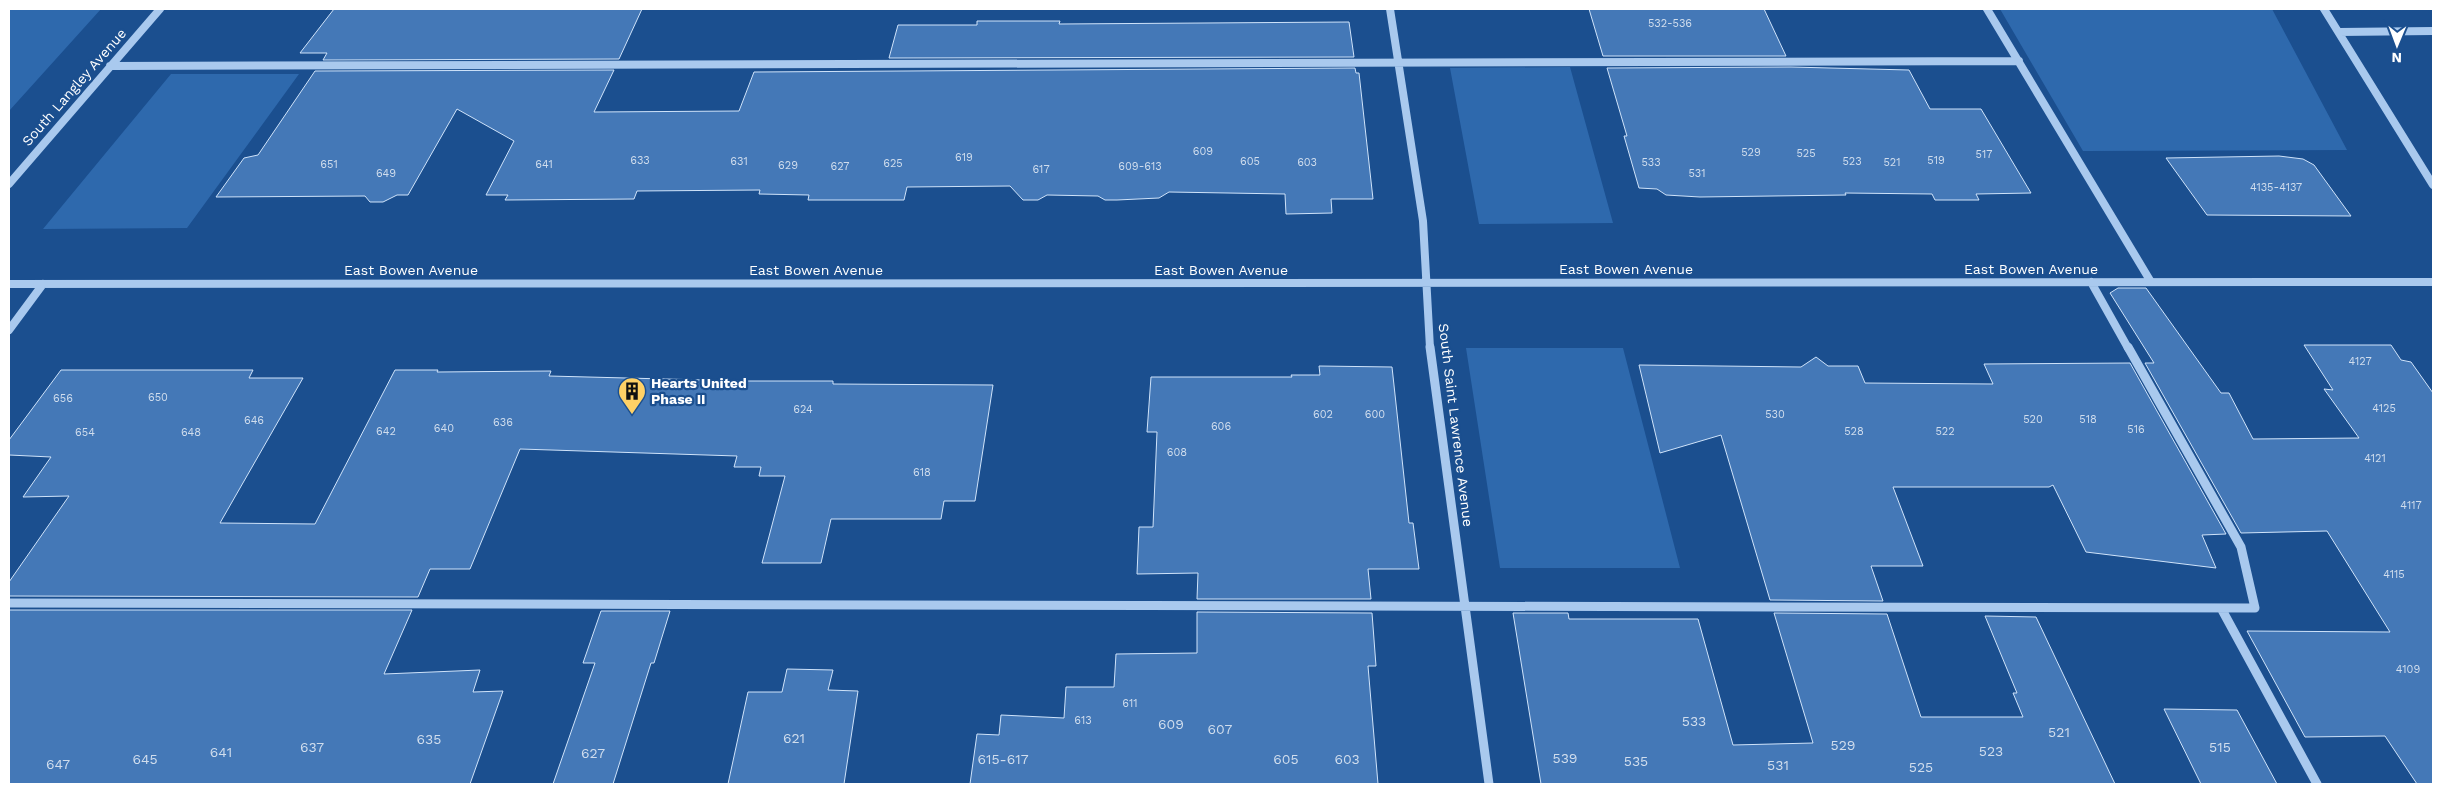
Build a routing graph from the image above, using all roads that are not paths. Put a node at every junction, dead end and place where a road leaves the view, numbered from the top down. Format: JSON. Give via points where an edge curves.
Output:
{"nodes":[{"id":1,"x":160,"y":9,"type":"edge"},
{"id":2,"x":1390,"y":9,"type":"edge"},
{"id":3,"x":1987,"y":9,"type":"edge"},
{"id":4,"x":2324,"y":9,"type":"edge"},
{"id":5,"x":2433,"y":30,"type":"edge"},
{"id":6,"x":2339,"y":32,"type":"junction"},
{"id":7,"x":2019,"y":61,"type":"junction"},
{"id":8,"x":1399,"y":63,"type":"junction"},
{"id":9,"x":110,"y":66,"type":"junction"},
{"id":10,"x":9,"y":184,"type":"edge"},
{"id":11,"x":2433,"y":185,"type":"edge"},
{"id":12,"x":2091,"y":282,"type":"junction"},
{"id":13,"x":2150,"y":282,"type":"junction"},
{"id":14,"x":2433,"y":282,"type":"edge"},
{"id":15,"x":1426,"y":283,"type":"junction"},
{"id":16,"x":9,"y":284,"type":"edge"},
{"id":17,"x":43,"y":284,"type":"junction"},
{"id":18,"x":9,"y":330,"type":"edge"},
{"id":19,"x":9,"y":603,"type":"edge"},
{"id":20,"x":1466,"y":606,"type":"junction"},
{"id":21,"x":2221,"y":608,"type":"junction"},
{"id":22,"x":1489,"y":784,"type":"edge"},
{"id":23,"x":2317,"y":784,"type":"edge"}],
"edges":[{"from":1,"to":9,"type":"street","name":"South Langley Avenue"},
{"from":2,"to":8,"type":"street","name":"South Saint Lawrence Avenue"},
{"from":3,"to":7,"type":"street"},
{"from":4,"to":6,"type":"street"},
{"from":5,"to":6,"type":"street"},
{"from":6,"to":11,"type":"street"},
{"from":7,"to":8,"type":"street"},
{"from":7,"to":13,"type":"street"},
{"from":8,"to":9,"type":"street"},
{"from":8,"to":15,"type":"street","name":"South Saint Lawrence Avenue","via":[[1423,222]]},
{"from":9,"to":10,"type":"street","name":"South Langley Avenue"},
{"from":12,"to":13,"type":"street","name":"East Bowen Avenue"},
{"from":12,"to":15,"type":"street","name":"East Bowen Avenue"},
{"from":12,"to":21,"type":"street","via":[[2241,548],[2255,608]]},
{"from":13,"to":14,"type":"street","name":"East Bowen Avenue"},
{"from":15,"to":17,"type":"street","name":"East Bowen Avenue"},
{"from":15,"to":20,"type":"street","name":"South Saint Lawrence Avenue","via":[[1430,355]]},
{"from":16,"to":17,"type":"street","name":"East Bowen Avenue"},
{"from":17,"to":18,"type":"street"},
{"from":19,"to":20,"type":"street"},
{"from":20,"to":21,"type":"street"},
{"from":20,"to":22,"type":"street","name":"South Saint Lawrence Avenue"},
{"from":21,"to":23,"type":"lane"}]}
